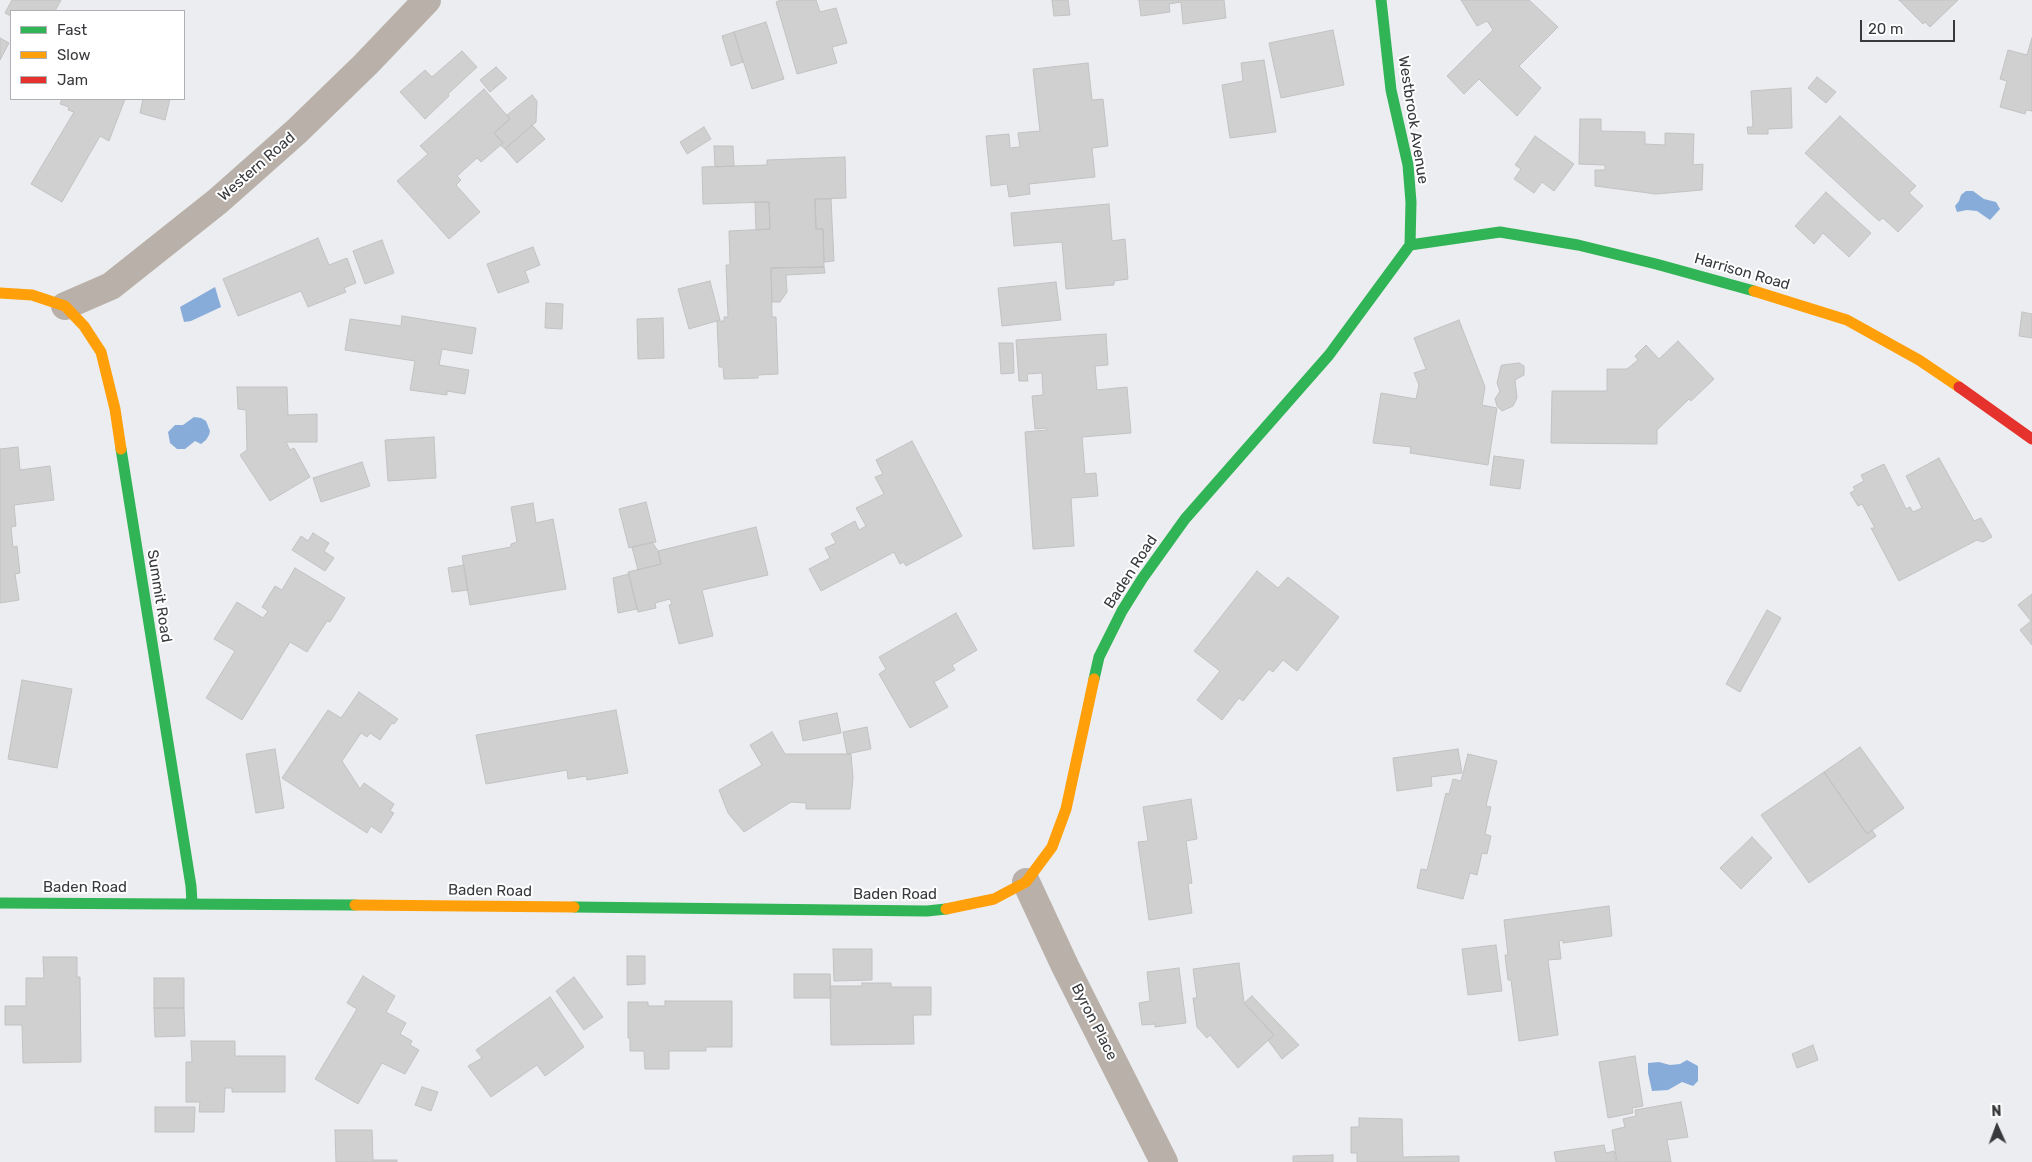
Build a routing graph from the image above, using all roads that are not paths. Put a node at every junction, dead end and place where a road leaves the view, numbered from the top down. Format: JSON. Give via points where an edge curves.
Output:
{"nodes":[{"id":1,"x":427,"y":0,"type":"edge"},
{"id":2,"x":1381,"y":0,"type":"edge"},
{"id":3,"x":1410,"y":244,"type":"junction"},
{"id":4,"x":0,"y":293,"type":"edge"},
{"id":5,"x":65,"y":306,"type":"junction"},
{"id":6,"x":2032,"y":439,"type":"edge"},
{"id":7,"x":1026,"y":882,"type":"junction"},
{"id":8,"x":0,"y":903,"type":"edge"},
{"id":9,"x":192,"y":903,"type":"junction"},
{"id":10,"x":1164,"y":1162,"type":"edge"}],
"edges":[{"from":1,"to":5,"type":"street","name":"Western Road","via":[[297,131],[218,201],[111,286]]},
{"from":2,"to":3,"type":"street","name":"Westbrook Avenue","via":[[1391,90],[1408,165]]},
{"from":3,"to":6,"type":"street","name":"Harrison Road","via":[[1500,232],[1578,244],[1803,305],[1847,320],[1919,360]]},
{"from":3,"to":7,"type":"street","name":"Baden Road","via":[[1329,355],[1185,520],[1122,611],[1099,656],[1066,809],[1052,847]]},
{"from":4,"to":5,"type":"street","via":[[32,295]]},
{"from":5,"to":9,"type":"street","name":"Summit Road","via":[[84,326],[101,352],[115,409]]},
{"from":7,"to":9,"type":"street","name":"Baden Road","via":[[977,904],[927,910]]},
{"from":7,"to":10,"type":"street","name":"Byron Place"},
{"from":8,"to":9,"type":"street","name":"Baden Road"}]}
